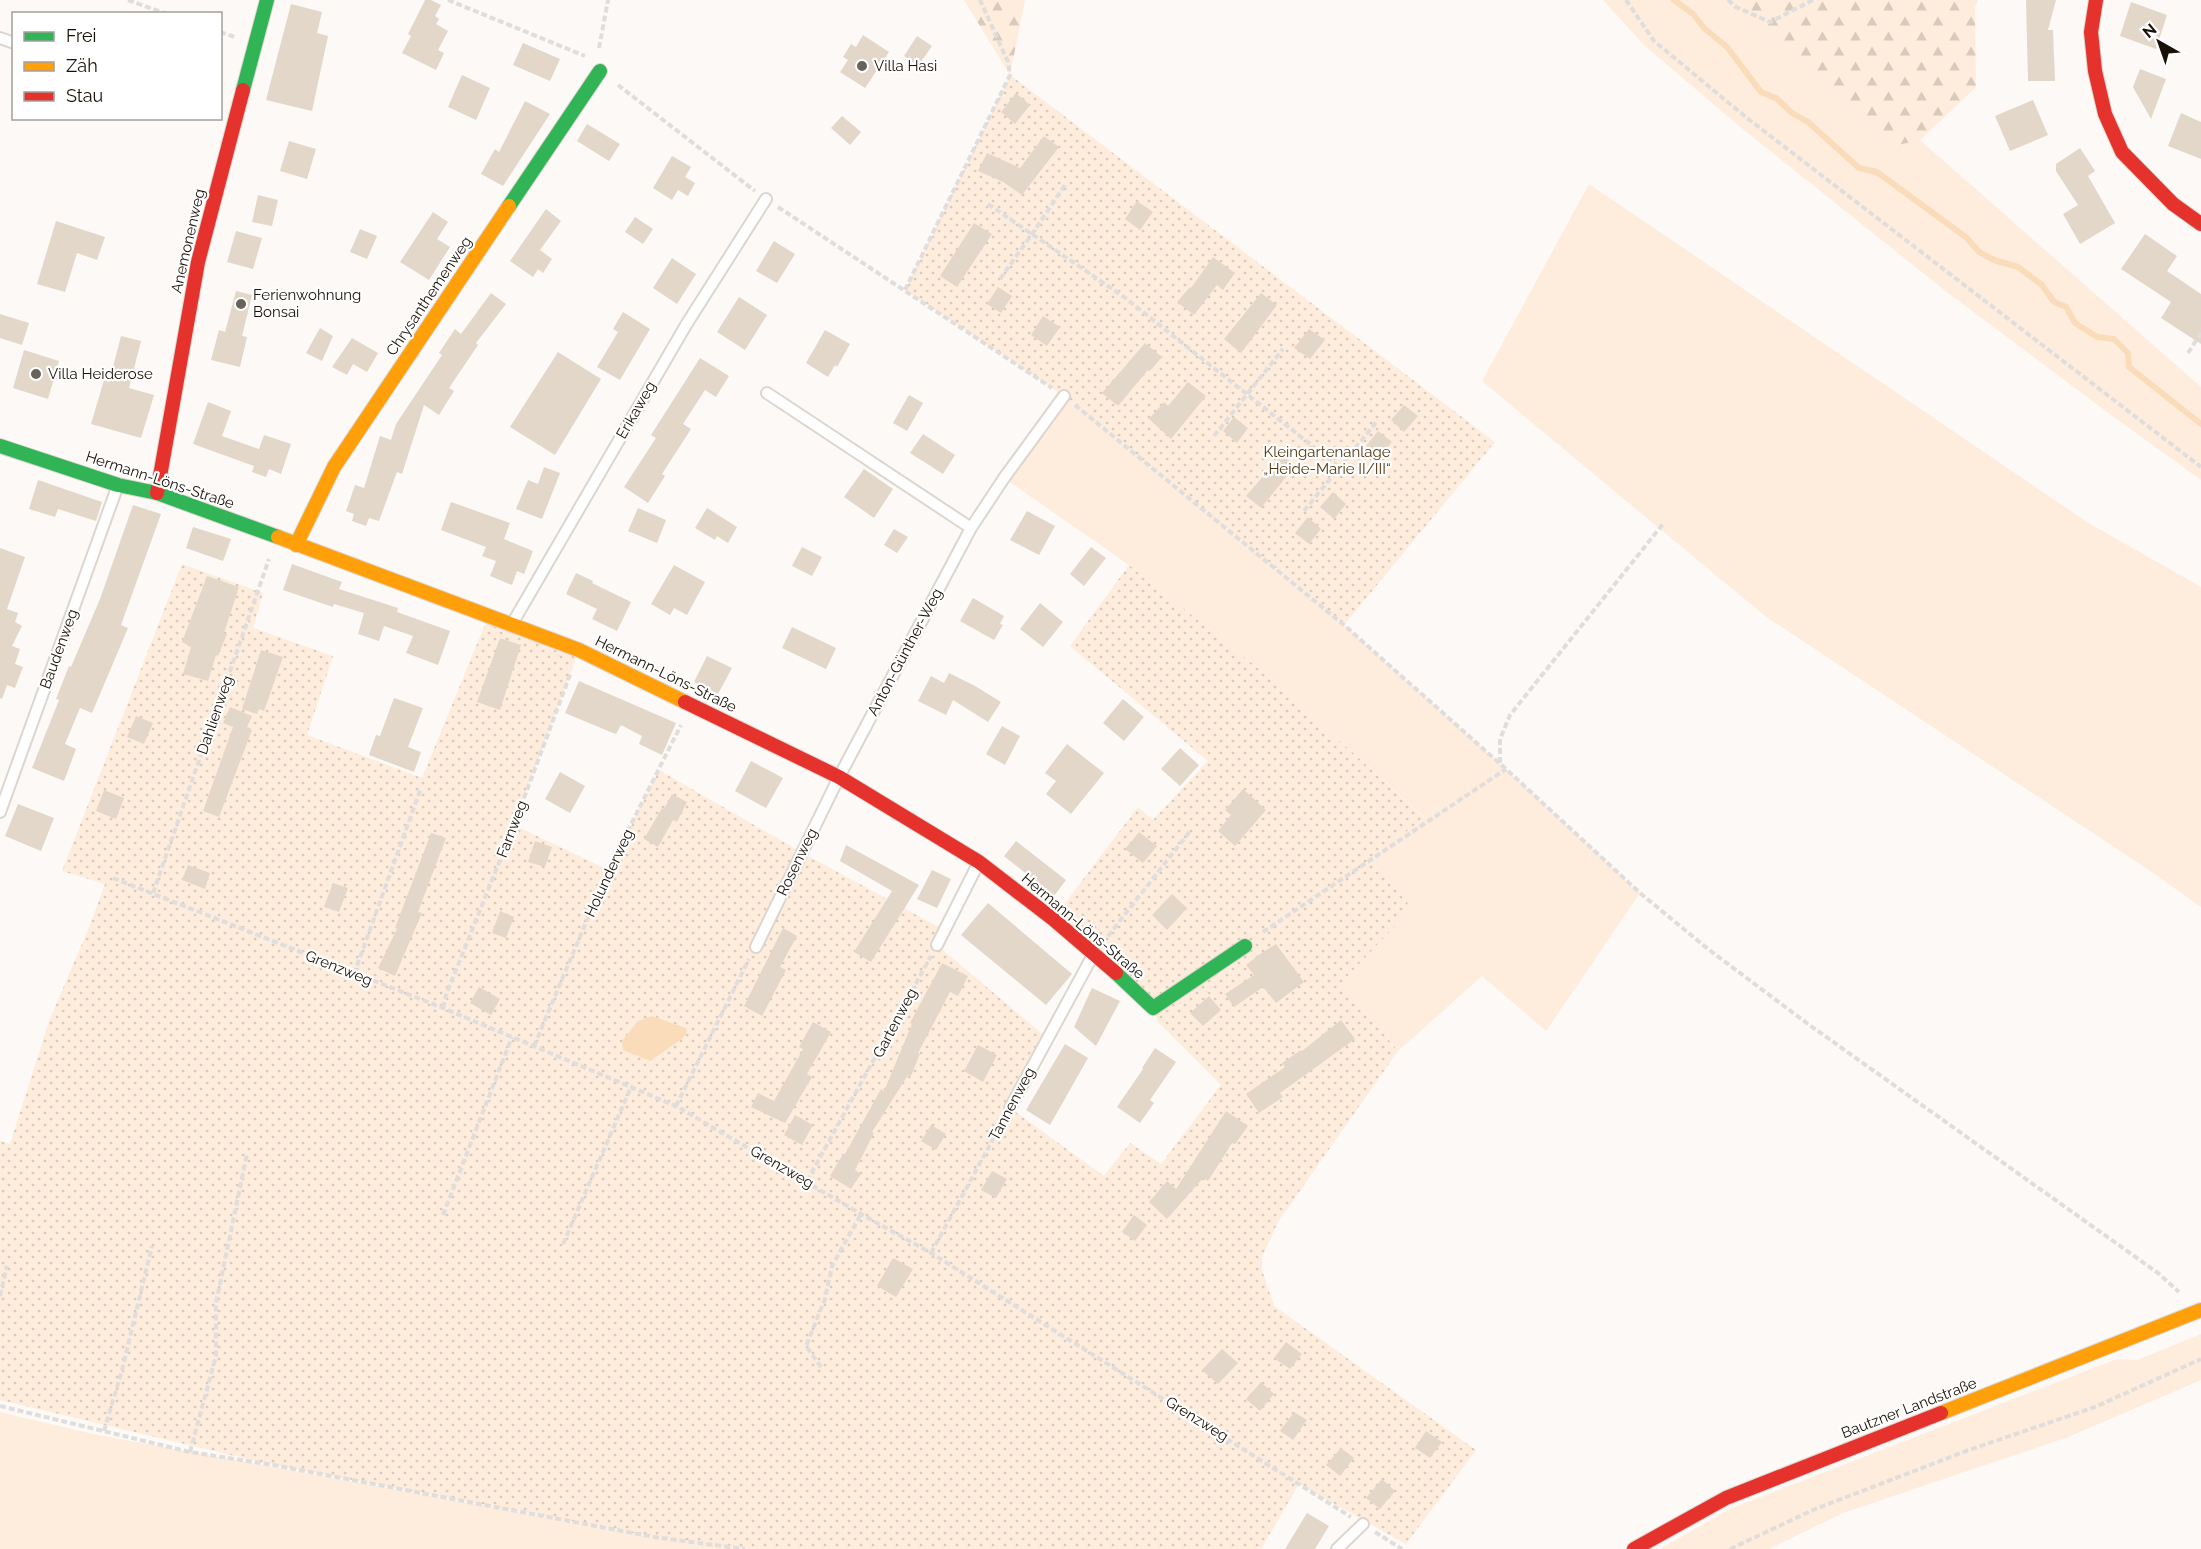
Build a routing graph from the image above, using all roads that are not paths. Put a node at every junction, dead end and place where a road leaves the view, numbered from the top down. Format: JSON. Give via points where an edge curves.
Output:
{"nodes":[{"id":1,"x":267,"y":0,"type":"edge"},
{"id":2,"x":2096,"y":0,"type":"edge"},
{"id":3,"x":600,"y":71,"type":"dead end"},
{"id":4,"x":766,"y":199,"type":"road end"},
{"id":5,"x":2201,"y":224,"type":"edge"},
{"id":6,"x":767,"y":393,"type":"dead end"},
{"id":7,"x":1064,"y":396,"type":"road end"},
{"id":8,"x":0,"y":446,"type":"edge"},
{"id":9,"x":118,"y":485,"type":"junction"},
{"id":10,"x":157,"y":493,"type":"junction"},
{"id":11,"x":971,"y":528,"type":"junction"},
{"id":12,"x":296,"y":545,"type":"junction"},
{"id":13,"x":512,"y":624,"type":"junction"},
{"id":14,"x":839,"y":777,"type":"junction"},
{"id":15,"x":0,"y":812,"type":"edge"},
{"id":16,"x":979,"y":862,"type":"junction"},
{"id":17,"x":937,"y":945,"type":"road end"},
{"id":18,"x":1245,"y":946,"type":"road end"},
{"id":19,"x":756,"y":947,"type":"road end"},
{"id":20,"x":1094,"y":954,"type":"junction"},
{"id":21,"x":1010,"y":1108,"type":"road end"},
{"id":22,"x":2200,"y":1311,"type":"edge"},
{"id":23,"x":1363,"y":1524,"type":"road end"},
{"id":24,"x":1337,"y":1549,"type":"edge"},
{"id":25,"x":1634,"y":1549,"type":"edge"}],
"edges":[{"from":1,"to":10,"type":"street","name":"Anemonenweg","via":[[198,262]]},
{"from":2,"to":5,"type":"street","via":[[2091,32],[2095,71],[2105,114],[2122,152],[2172,204]]},
{"from":3,"to":12,"type":"street","name":"Chrysanthemenweg","via":[[334,467]]},
{"from":4,"to":13,"type":"lane","name":"Erikaweg","via":[[686,325]]},
{"from":6,"to":11,"type":"lane"},
{"from":7,"to":11,"type":"lane","name":"Anton-Günther-Weg"},
{"from":8,"to":9,"type":"street","name":"Hermann-Löns-Straße"},
{"from":9,"to":10,"type":"street","name":"Hermann-Löns-Straße"},
{"from":9,"to":15,"type":"lane","name":"Baudenweg"},
{"from":10,"to":12,"type":"street","name":"Hermann-Löns-Straße"},
{"from":11,"to":14,"type":"lane","name":"Anton-Günther-Weg"},
{"from":12,"to":13,"type":"street","name":"Hermann-Löns-Straße"},
{"from":13,"to":14,"type":"street","name":"Hermann-Löns-Straße","via":[[579,650]]},
{"from":14,"to":16,"type":"street","name":"Hermann-Löns-Straße"},
{"from":14,"to":19,"type":"lane","name":"Rosenweg"},
{"from":16,"to":17,"type":"lane"},
{"from":16,"to":20,"type":"street","name":"Hermann-Löns-Straße"},
{"from":18,"to":20,"type":"street","name":"Hermann-Löns-Straße","via":[[1153,1008]]},
{"from":20,"to":21,"type":"lane","name":"Tannenweg"},
{"from":22,"to":25,"type":"street","name":"Bautzner Landstraße","via":[[1726,1498]]},
{"from":23,"to":24,"type":"lane"}]}
